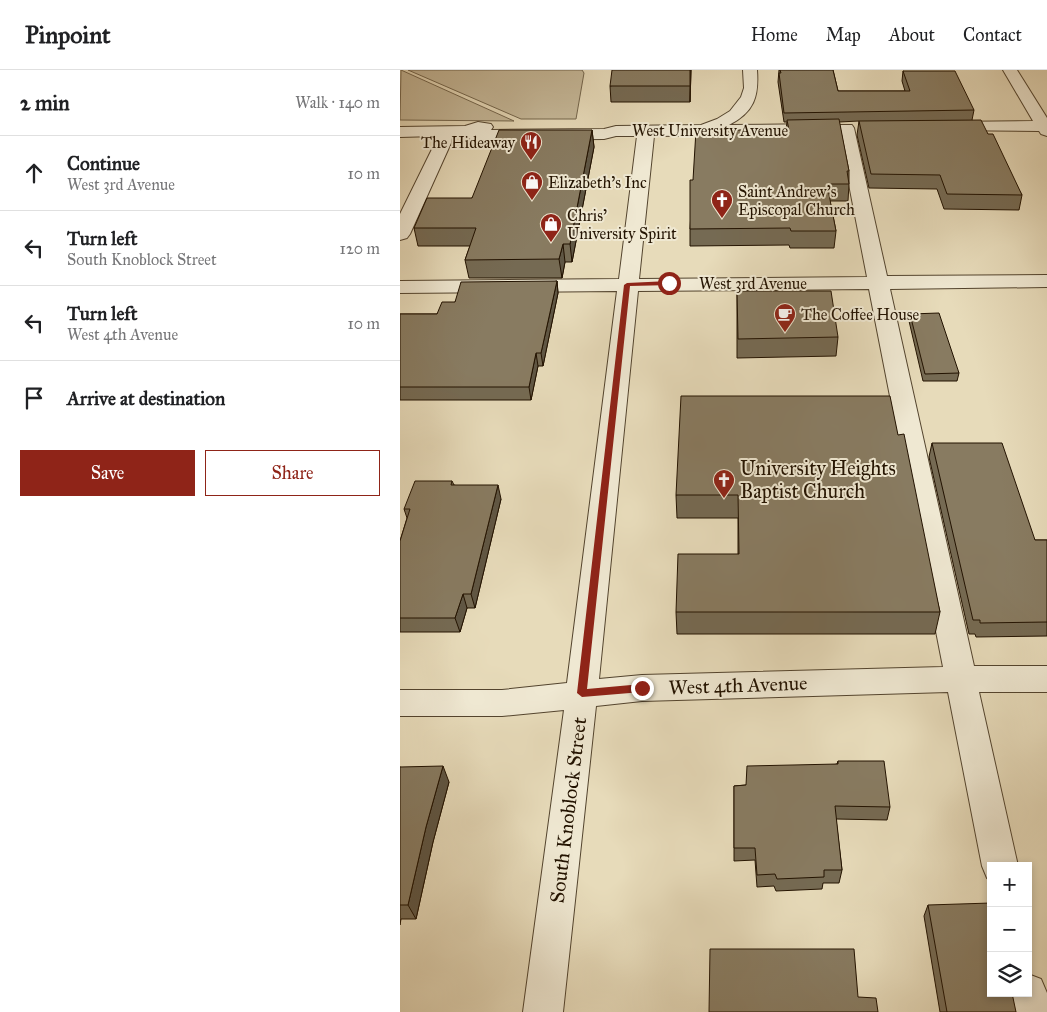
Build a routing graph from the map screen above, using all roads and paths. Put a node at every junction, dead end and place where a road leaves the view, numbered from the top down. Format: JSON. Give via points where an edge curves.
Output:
{"nodes":[{"id":1,"x":750,"y":70,"type":"edge"},
{"id":2,"x":1010,"y":70,"type":"edge"},
{"id":3,"x":935,"y":127,"type":"edge"},
{"id":4,"x":1046,"y":129,"type":"edge"},
{"id":5,"x":646,"y":130,"type":"junction"},
{"id":6,"x":684,"y":130,"type":"junction"},
{"id":7,"x":444,"y":131,"type":"junction"},
{"id":8,"x":400,"y":132,"type":"edge"},
{"id":9,"x":400,"y":234,"type":"edge"},
{"id":10,"x":1047,"y":281,"type":"edge"},
{"id":11,"x":878,"y":282,"type":"junction"},
{"id":12,"x":627,"y":285,"type":"junction"},
{"id":13,"x":400,"y":286,"type":"edge"},
{"id":14,"x":961,"y":679,"type":"junction"},
{"id":15,"x":1047,"y":679,"type":"edge"},
{"id":16,"x":582,"y":693,"type":"junction"},
{"id":17,"x":400,"y":704,"type":"edge"},
{"id":18,"x":999,"y":862,"type":"edge"},
{"id":19,"x":1027,"y":997,"type":"edge"},
{"id":20,"x":543,"y":1012,"type":"edge"},
{"id":21,"x":1030,"y":1012,"type":"edge"}],
"edges":[{"from":1,"to":6,"type":"street","via":[[751,89],[746,104],[730,119]]},
{"from":2,"to":4,"type":"street"},
{"from":3,"to":4,"type":"street"},
{"from":5,"to":6,"type":"street","name":"West University Avenue"},
{"from":5,"to":7,"type":"street","name":"West University Avenue","via":[[616,130],[604,134],[483,135]]},
{"from":5,"to":12,"type":"street","name":"South Knoblock Street"},
{"from":6,"to":11,"type":"street","name":"West University Avenue","via":[[856,128]]},
{"from":7,"to":8,"type":"street","name":"West University Avenue"},
{"from":7,"to":9,"type":"street","via":[[443,143]]},
{"from":10,"to":11,"type":"street","name":"West 3rd Avenue"},
{"from":11,"to":12,"type":"street","name":"West 3rd Avenue"},
{"from":11,"to":14,"type":"street"},
{"from":12,"to":13,"type":"street","name":"West 3rd Avenue"},
{"from":12,"to":16,"type":"street","name":"South Knoblock Street"},
{"from":14,"to":15,"type":"street","name":"West 4th Avenue"},
{"from":14,"to":16,"type":"street","name":"West 4th Avenue","via":[[642,688]]},
{"from":14,"to":18,"type":"street"},
{"from":16,"to":17,"type":"street","name":"West 4th Avenue","via":[[502,703]]},
{"from":16,"to":20,"type":"street","name":"South Knoblock Street"},
{"from":19,"to":21,"type":"street"}]}
